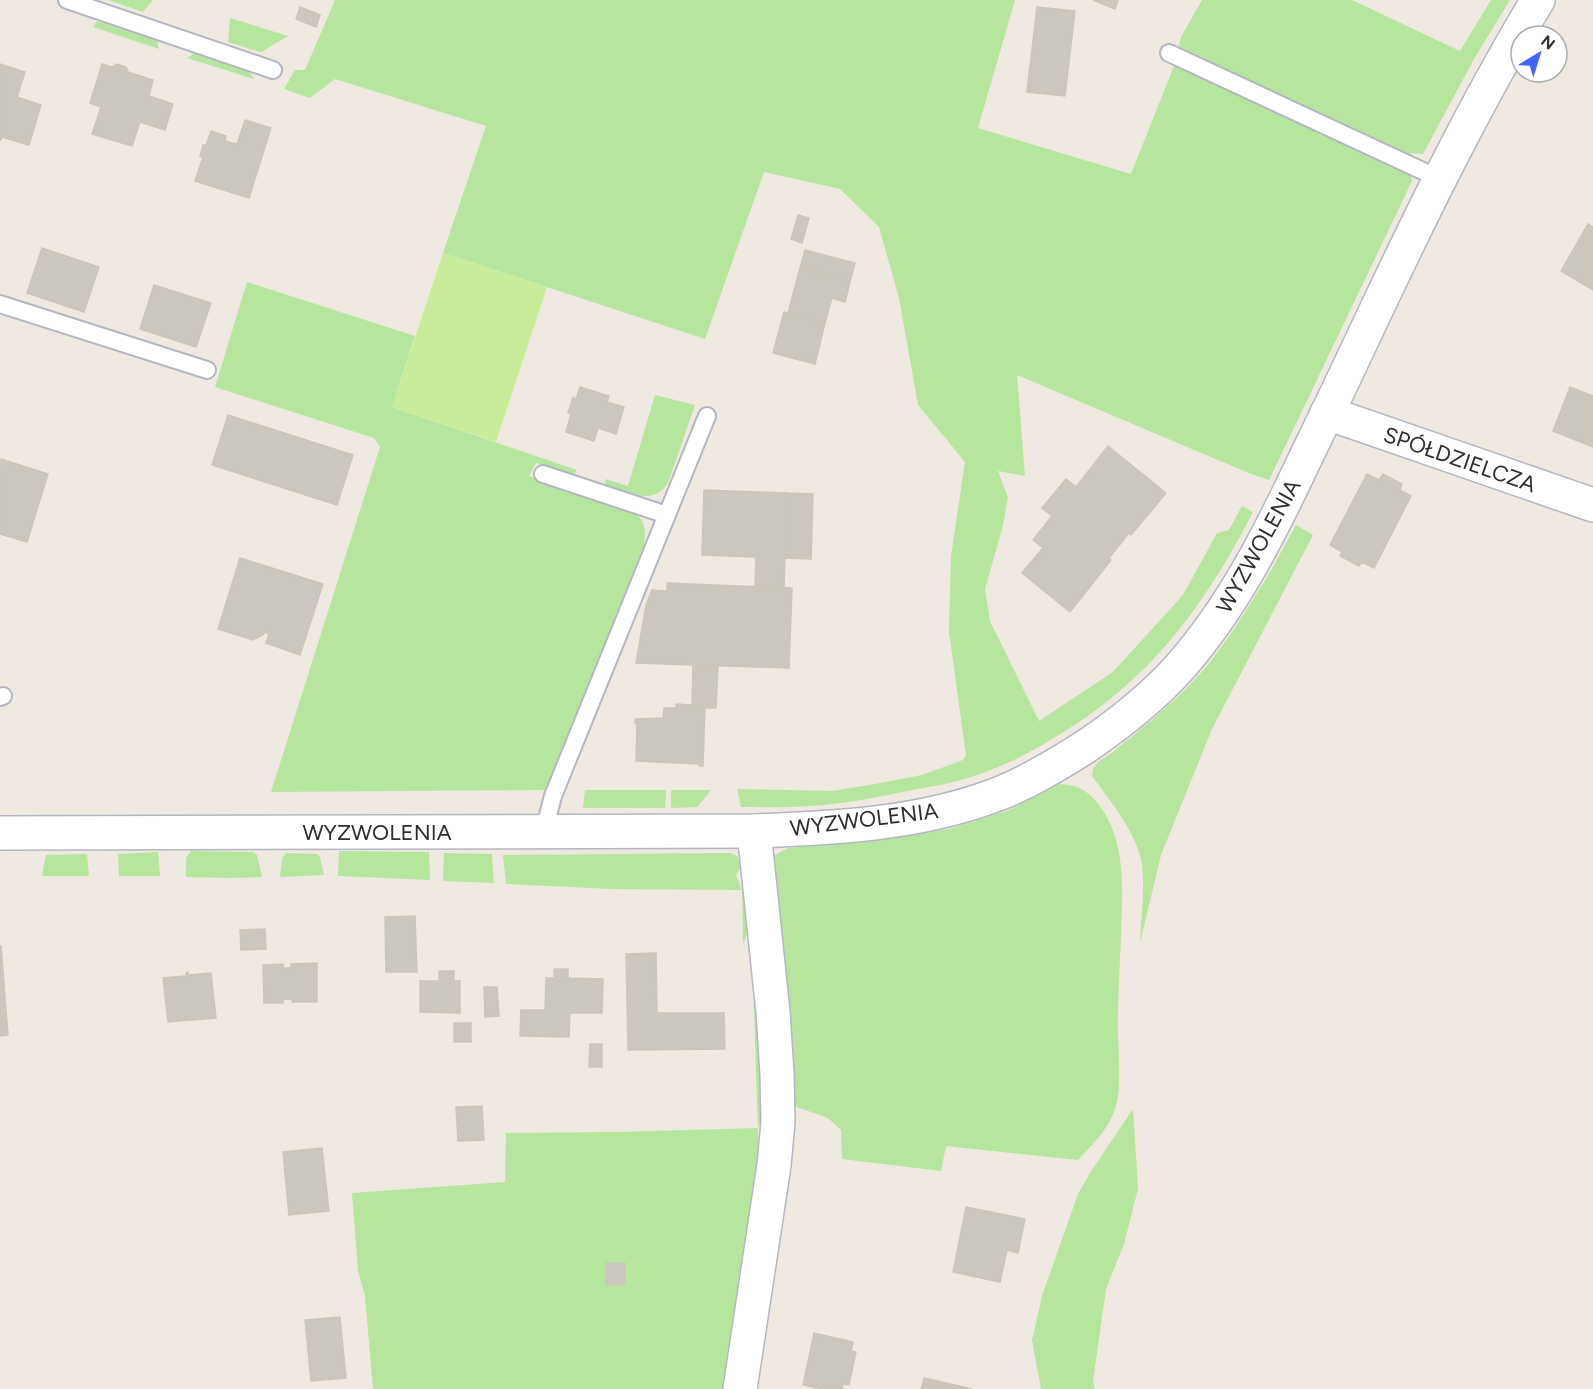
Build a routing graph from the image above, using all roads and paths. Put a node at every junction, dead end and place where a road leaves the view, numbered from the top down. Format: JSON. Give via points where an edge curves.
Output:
{"nodes":[{"id":1,"x":67,"y":0,"type":"edge"},
{"id":2,"x":1539,"y":0,"type":"edge"},
{"id":3,"x":1169,"y":53,"type":"dead end"},
{"id":4,"x":273,"y":70,"type":"dead end"},
{"id":5,"x":1440,"y":179,"type":"junction"},
{"id":6,"x":0,"y":304,"type":"edge"},
{"id":7,"x":207,"y":370,"type":"dead end"},
{"id":8,"x":1327,"y":413,"type":"junction"},
{"id":9,"x":707,"y":416,"type":"dead end"},
{"id":10,"x":543,"y":474,"type":"dead end"},
{"id":11,"x":1593,"y":505,"type":"edge"},
{"id":12,"x":667,"y":515,"type":"junction"},
{"id":13,"x":544,"y":831,"type":"junction"},
{"id":14,"x":754,"y":831,"type":"junction"},
{"id":15,"x":0,"y":833,"type":"edge"},
{"id":16,"x":740,"y":1389,"type":"edge"}],
"edges":[{"from":1,"to":4,"type":"lane"},
{"from":2,"to":5,"type":"street","name":"WYZWOLENIA"},
{"from":3,"to":5,"type":"lane"},
{"from":5,"to":8,"type":"street","name":"WYZWOLENIA"},
{"from":6,"to":7,"type":"lane"},
{"from":8,"to":11,"type":"street","name":"SPÓŁDZIELCZA"},
{"from":8,"to":14,"type":"street","name":"WYZWOLENIA","via":[[1283,507],[1227,605],[1179,668],[1112,729],[1034,778],[971,802],[868,824]]},
{"from":9,"to":12,"type":"lane"},
{"from":10,"to":12,"type":"lane"},
{"from":12,"to":13,"type":"lane","via":[[553,796]]},
{"from":13,"to":14,"type":"street","name":"WYZWOLENIA"},
{"from":13,"to":15,"type":"street","name":"WYZWOLENIA"},
{"from":14,"to":16,"type":"street","via":[[773,1012],[778,1122],[772,1186]]}]}
